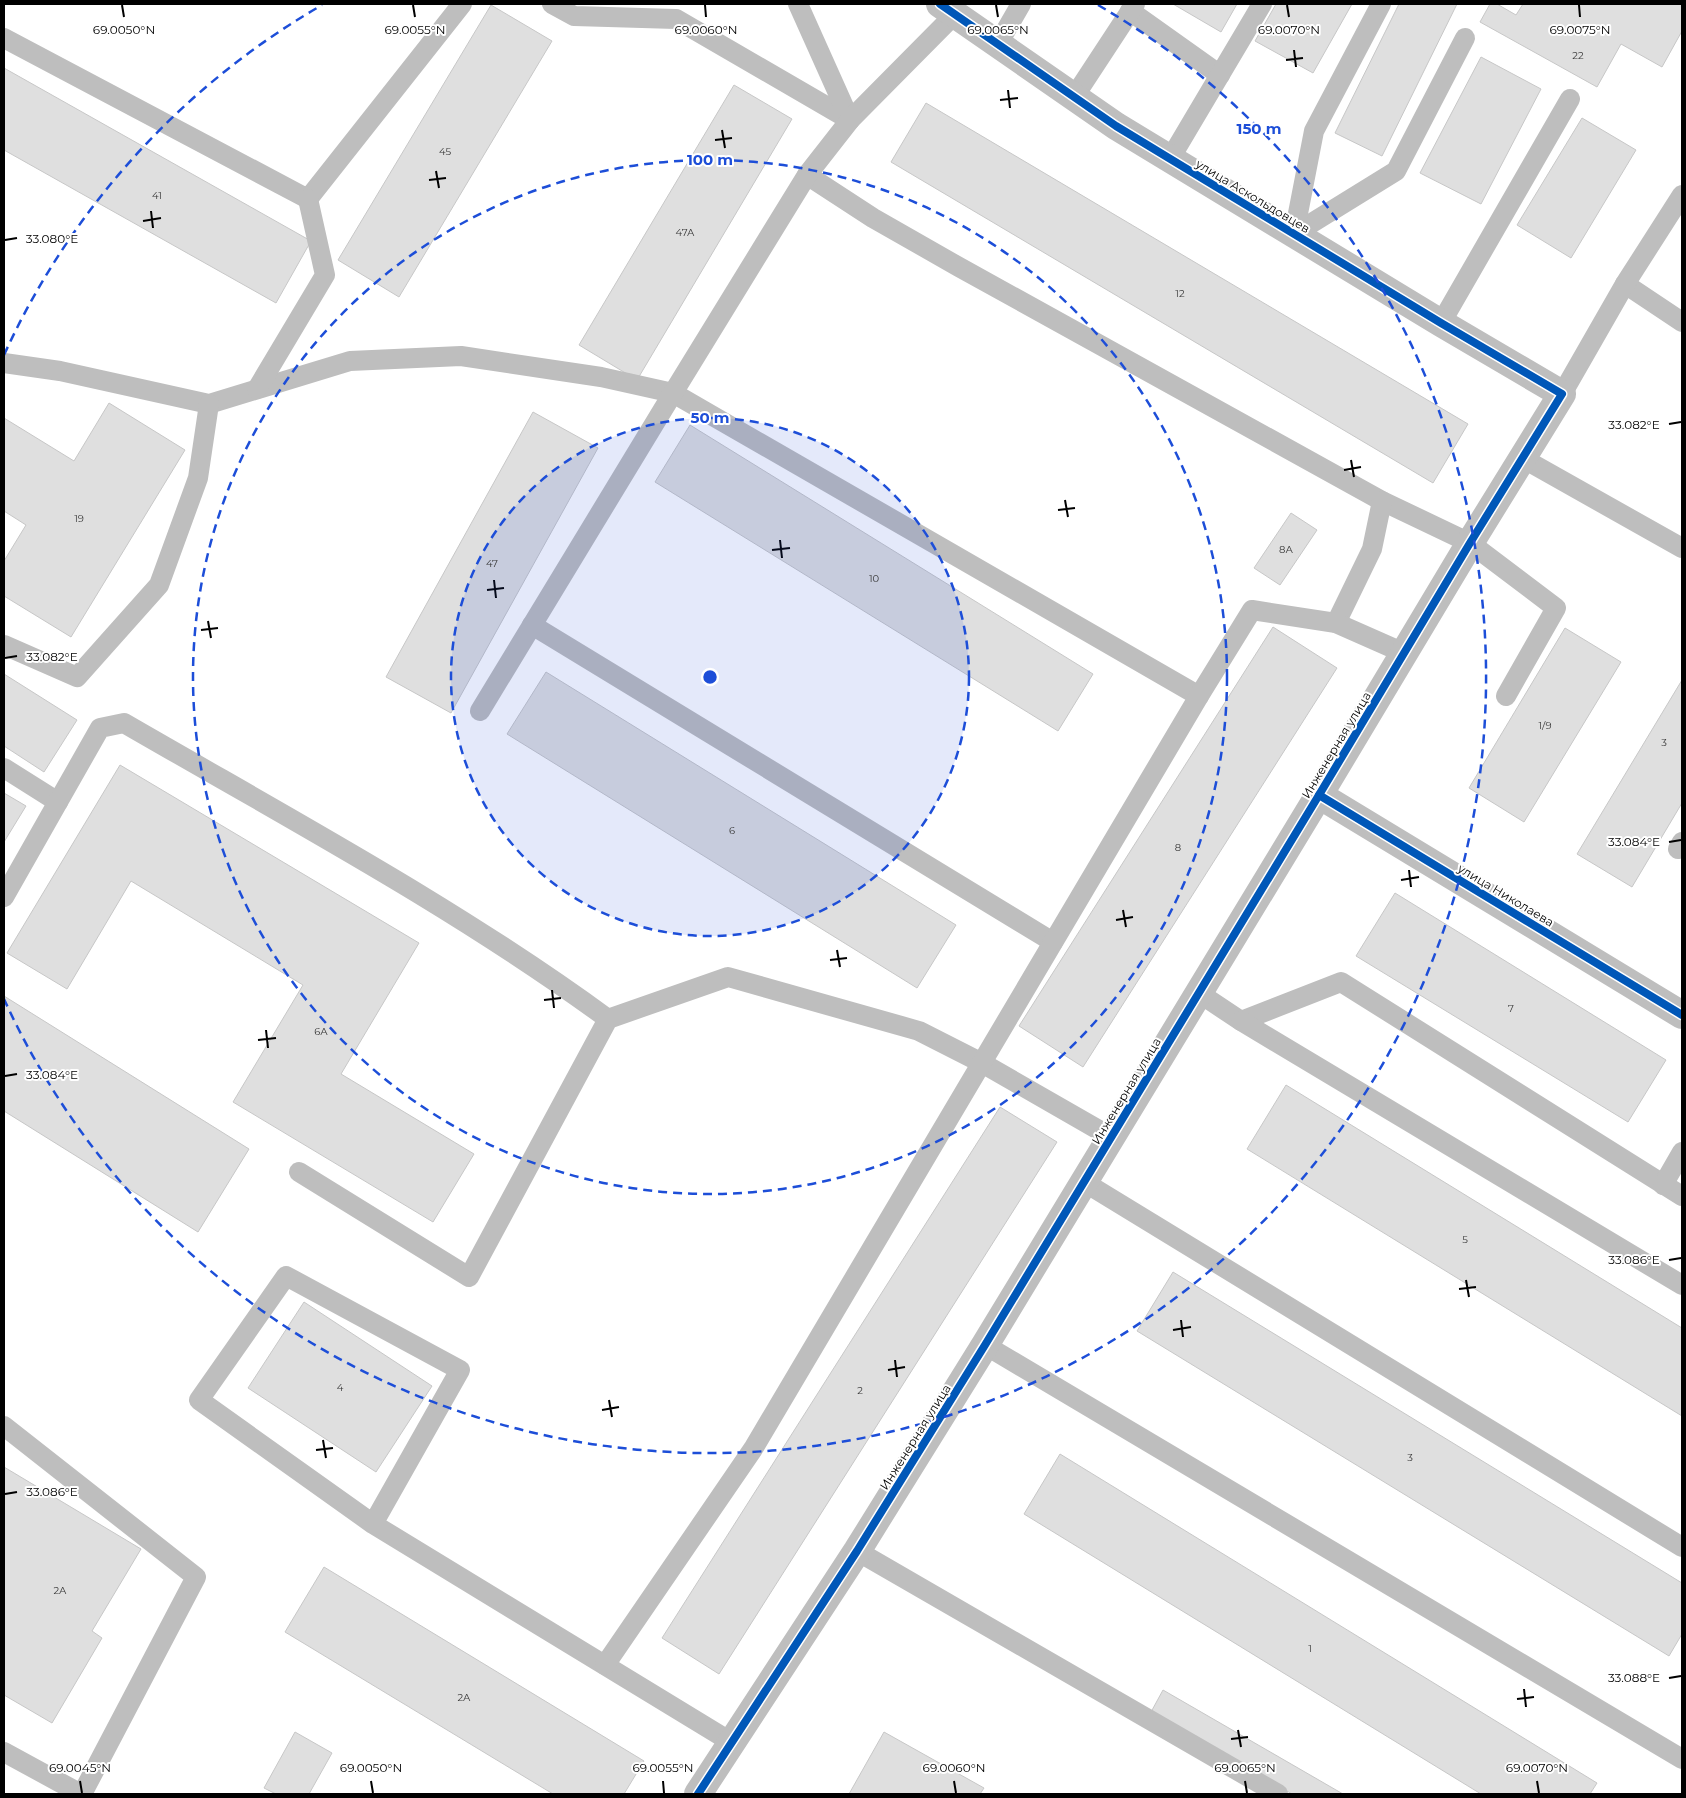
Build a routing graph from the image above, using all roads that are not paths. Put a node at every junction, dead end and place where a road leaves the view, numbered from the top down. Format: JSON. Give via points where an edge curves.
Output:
{"nodes":[{"id":1,"x":462,"y":4,"type":"edge"},
{"id":2,"x":552,"y":4,"type":"edge"},
{"id":3,"x":798,"y":4,"type":"edge"},
{"id":4,"x":1021,"y":4,"type":"edge"},
{"id":5,"x":1262,"y":4,"type":"edge"},
{"id":6,"x":1381,"y":4,"type":"edge"},
{"id":7,"x":1133,"y":8,"type":"edge"},
{"id":8,"x":947,"y":9,"type":"edge"},
{"id":9,"x":4,"y":38,"type":"edge"},
{"id":10,"x":1465,"y":38,"type":"dead end"},
{"id":11,"x":998,"y":44,"type":"junction"},
{"id":12,"x":1220,"y":75,"type":"junction"},
{"id":13,"x":1074,"y":97,"type":"junction"},
{"id":14,"x":1570,"y":99,"type":"dead end"},
{"id":15,"x":850,"y":120,"type":"junction"},
{"id":16,"x":1170,"y":159,"type":"junction"},
{"id":17,"x":807,"y":175,"type":"junction"},
{"id":18,"x":1682,"y":195,"type":"edge"},
{"id":19,"x":308,"y":198,"type":"junction"},
{"id":20,"x":1294,"y":234,"type":"junction"},
{"id":21,"x":1625,"y":284,"type":"junction"},
{"id":22,"x":1682,"y":322,"type":"edge"},
{"id":23,"x":1441,"y":323,"type":"junction"},
{"id":24,"x":4,"y":363,"type":"edge"},
{"id":25,"x":257,"y":390,"type":"junction"},
{"id":26,"x":673,"y":393,"type":"junction"},
{"id":27,"x":1562,"y":394,"type":"junction"},
{"id":28,"x":209,"y":404,"type":"junction"},
{"id":29,"x":1522,"y":458,"type":"junction"},
{"id":30,"x":1382,"y":501,"type":"junction"},
{"id":31,"x":1470,"y":543,"type":"junction"},
{"id":32,"x":1682,"y":548,"type":"edge"},
{"id":33,"x":1336,"y":623,"type":"junction"},
{"id":34,"x":532,"y":625,"type":"junction"},
{"id":35,"x":4,"y":645,"type":"edge"},
{"id":36,"x":1404,"y":653,"type":"junction"},
{"id":37,"x":1199,"y":696,"type":"junction"},
{"id":38,"x":1506,"y":696,"type":"dead end"},
{"id":39,"x":480,"y":711,"type":"dead end"},
{"id":40,"x":4,"y":768,"type":"edge"},
{"id":41,"x":1319,"y":795,"type":"junction"},
{"id":42,"x":58,"y":802,"type":"junction"},
{"id":43,"x":4,"y":897,"type":"edge"},
{"id":44,"x":1053,"y":942,"type":"junction"},
{"id":45,"x":1199,"y":993,"type":"junction"},
{"id":46,"x":1682,"y":1015,"type":"edge"},
{"id":47,"x":608,"y":1019,"type":"junction"},
{"id":48,"x":1241,"y":1021,"type":"junction"},
{"id":49,"x":982,"y":1063,"type":"junction"},
{"id":50,"x":1111,"y":1136,"type":"junction"},
{"id":51,"x":1682,"y":1152,"type":"edge"},
{"id":52,"x":299,"y":1172,"type":"dead end"},
{"id":53,"x":1084,"y":1182,"type":"junction"},
{"id":54,"x":1664,"y":1185,"type":"junction"},
{"id":55,"x":1682,"y":1196,"type":"edge"},
{"id":56,"x":1682,"y":1285,"type":"edge"},
{"id":57,"x":985,"y":1345,"type":"junction"},
{"id":58,"x":4,"y":1426,"type":"edge"},
{"id":59,"x":373,"y":1524,"type":"junction"},
{"id":60,"x":1682,"y":1547,"type":"edge"},
{"id":61,"x":857,"y":1551,"type":"junction"},
{"id":62,"x":605,"y":1665,"type":"junction"},
{"id":63,"x":731,"y":1742,"type":"junction"},
{"id":64,"x":4,"y":1752,"type":"edge"},
{"id":65,"x":1682,"y":1759,"type":"edge"},
{"id":66,"x":82,"y":1794,"type":"edge"},
{"id":67,"x":698,"y":1794,"type":"edge"},
{"id":68,"x":1278,"y":1794,"type":"edge"}],
"edges":[{"from":1,"to":19,"type":"lane"},
{"from":2,"to":15,"type":"lane","via":[[574,16],[676,20]]},
{"from":3,"to":15,"type":"lane"},
{"from":4,"to":11,"type":"lane"},
{"from":5,"to":12,"type":"lane"},
{"from":6,"to":20,"type":"lane","via":[[1314,131]]},
{"from":7,"to":12,"type":"lane"},
{"from":7,"to":13,"type":"lane"},
{"from":8,"to":11,"type":"street","name":"улица Аскольдовцев"},
{"from":8,"to":15,"type":"lane"},
{"from":9,"to":19,"type":"lane"},
{"from":10,"to":20,"type":"lane","via":[[1396,171]]},
{"from":11,"to":13,"type":"street","name":"улица Аскольдовцев"},
{"from":12,"to":16,"type":"lane"},
{"from":13,"to":16,"type":"street","name":"улица Аскольдовцев"},
{"from":14,"to":23,"type":"lane"},
{"from":15,"to":17,"type":"lane"},
{"from":16,"to":20,"type":"street","name":"улица Аскольдовцев"},
{"from":17,"to":26,"type":"lane"},
{"from":17,"to":30,"type":"lane","via":[[873,218],[959,267]]},
{"from":18,"to":21,"type":"lane"},
{"from":19,"to":25,"type":"lane","via":[[325,275]]},
{"from":20,"to":23,"type":"street","name":"улица Аскольдовцев"},
{"from":21,"to":22,"type":"lane"},
{"from":21,"to":27,"type":"lane"},
{"from":23,"to":27,"type":"street","name":"улица Аскольдовцев"},
{"from":24,"to":28,"type":"lane","via":[[60,371]]},
{"from":25,"to":26,"type":"lane","via":[[350,361],[461,356],[601,377]]},
{"from":25,"to":28,"type":"lane"},
{"from":26,"to":34,"type":"lane"},
{"from":26,"to":37,"type":"lane"},
{"from":27,"to":29,"type":"street","name":"Инженерная улица"},
{"from":28,"to":35,"type":"lane","via":[[198,478],[159,585],[77,678]]},
{"from":29,"to":31,"type":"street","name":"Инженерная улица"},
{"from":29,"to":32,"type":"lane"},
{"from":30,"to":31,"type":"lane"},
{"from":30,"to":33,"type":"lane","via":[[1372,549]]},
{"from":31,"to":36,"type":"street","name":"Инженерная улица"},
{"from":31,"to":38,"type":"lane","via":[[1556,608]]},
{"from":33,"to":36,"type":"lane"},
{"from":33,"to":37,"type":"lane","via":[[1252,610]]},
{"from":34,"to":39,"type":"lane"},
{"from":34,"to":44,"type":"lane"},
{"from":36,"to":41,"type":"street","name":"Инженерная улица"},
{"from":37,"to":44,"type":"lane"},
{"from":40,"to":42,"type":"lane"},
{"from":41,"to":45,"type":"street","name":"Инженерная улица"},
{"from":41,"to":46,"type":"street","name":"улица Николаева"},
{"from":42,"to":43,"type":"lane"},
{"from":42,"to":47,"type":"lane","via":[[100,728],[124,723],[431,900],[559,983]]},
{"from":44,"to":49,"type":"lane"},
{"from":45,"to":48,"type":"lane"},
{"from":45,"to":50,"type":"street","name":"Инженерная улица"},
{"from":47,"to":49,"type":"lane","via":[[728,977],[919,1031]]},
{"from":47,"to":52,"type":"lane","via":[[469,1277]]},
{"from":48,"to":54,"type":"lane","via":[[1341,982]]},
{"from":48,"to":56,"type":"lane"},
{"from":49,"to":50,"type":"lane"},
{"from":49,"to":62,"type":"lane","via":[[753,1449]]},
{"from":50,"to":53,"type":"street","name":"Инженерная улица"},
{"from":51,"to":54,"type":"lane"},
{"from":53,"to":57,"type":"street","name":"Инженерная улица"},
{"from":53,"to":60,"type":"lane"},
{"from":54,"to":55,"type":"lane"},
{"from":57,"to":61,"type":"street","name":"Инженерная улица"},
{"from":57,"to":65,"type":"lane"},
{"from":58,"to":66,"type":"lane","via":[[196,1577]]},
{"from":59,"to":59,"type":"lane","via":[[460,1370],[286,1276],[199,1400]]},
{"from":59,"to":62,"type":"lane"},
{"from":61,"to":63,"type":"street","name":"Инженерная улица"},
{"from":61,"to":68,"type":"lane"},
{"from":62,"to":63,"type":"lane"},
{"from":63,"to":67,"type":"street","name":"Инженерная улица"},
{"from":64,"to":66,"type":"lane"}]}
